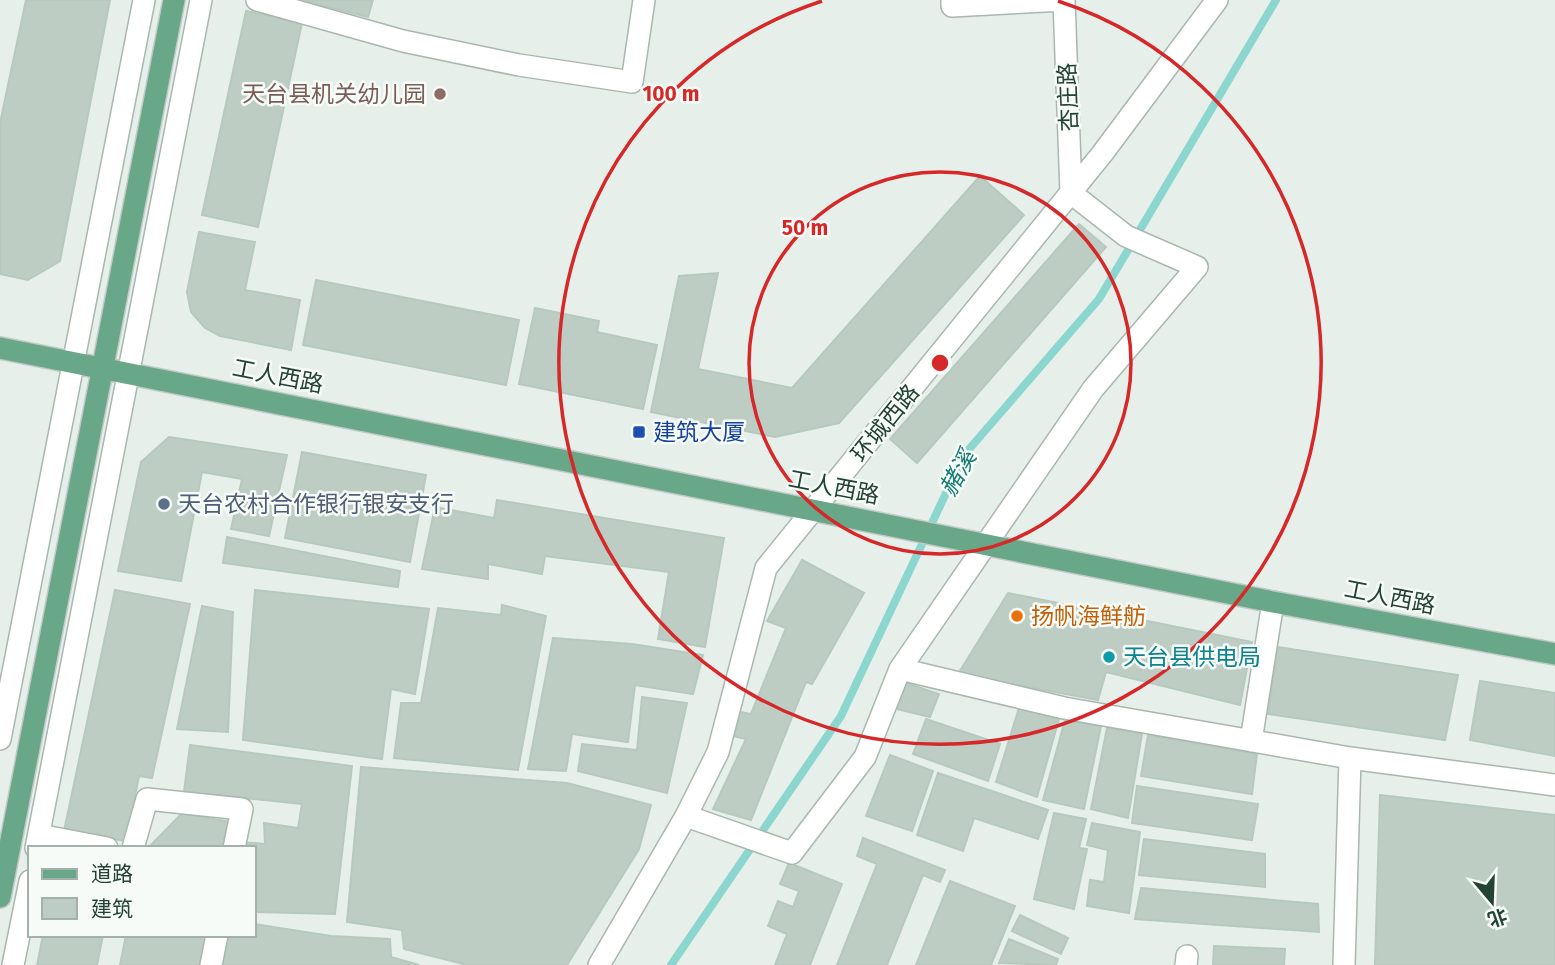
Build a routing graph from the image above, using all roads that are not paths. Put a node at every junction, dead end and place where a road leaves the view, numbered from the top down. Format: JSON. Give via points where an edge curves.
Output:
{"nodes":[{"id":1,"x":144,"y":0,"type":"edge"},
{"id":2,"x":174,"y":0,"type":"edge"},
{"id":3,"x":201,"y":0,"type":"edge"},
{"id":4,"x":257,"y":0,"type":"edge"},
{"id":5,"x":644,"y":0,"type":"edge"},
{"id":6,"x":952,"y":0,"type":"edge"},
{"id":7,"x":1065,"y":0,"type":"edge"},
{"id":8,"x":1217,"y":0,"type":"edge"},
{"id":9,"x":1071,"y":194,"type":"junction"},
{"id":10,"x":0,"y":348,"type":"edge"},
{"id":11,"x":72,"y":362,"type":"junction"},
{"id":12,"x":103,"y":368,"type":"junction"},
{"id":13,"x":131,"y":373,"type":"junction"},
{"id":14,"x":815,"y":510,"type":"junction"},
{"id":15,"x":988,"y":545,"type":"junction"},
{"id":16,"x":1273,"y":602,"type":"junction"},
{"id":17,"x":1555,"y":654,"type":"edge"},
{"id":18,"x":900,"y":669,"type":"junction"},
{"id":19,"x":0,"y":739,"type":"edge"},
{"id":20,"x":1251,"y":741,"type":"junction"},
{"id":21,"x":1350,"y":758,"type":"junction"},
{"id":22,"x":1555,"y":785,"type":"edge"},
{"id":23,"x":686,"y":816,"type":"junction"},
{"id":24,"x":38,"y":841,"type":"edge"},
{"id":25,"x":87,"y":846,"type":"edge"},
{"id":26,"x":134,"y":846,"type":"edge"},
{"id":27,"x":234,"y":846,"type":"edge"},
{"id":28,"x":28,"y":891,"type":"edge"},
{"id":29,"x":0,"y":897,"type":"edge"},
{"id":30,"x":217,"y":937,"type":"edge"},
{"id":31,"x":13,"y":965,"type":"edge"},
{"id":32,"x":211,"y":965,"type":"edge"},
{"id":33,"x":599,"y":965,"type":"edge"},
{"id":34,"x":1344,"y":965,"type":"edge"}],
"edges":[{"from":1,"to":11,"type":"street"},
{"from":2,"to":12,"type":"main road"},
{"from":3,"to":13,"type":"street"},
{"from":4,"to":5,"type":"street","via":[[403,41],[632,82]]},
{"from":6,"to":7,"type":"street","via":[[952,6]]},
{"from":7,"to":9,"type":"street","name":"杏庄路"},
{"from":8,"to":9,"type":"street","name":"环城西路"},
{"from":9,"to":14,"type":"street","name":"环城西路"},
{"from":9,"to":15,"type":"street","via":[[1126,236],[1197,267],[1093,389]]},
{"from":10,"to":11,"type":"main road","name":"工人西路"},
{"from":11,"to":12,"type":"main road","name":"工人西路"},
{"from":11,"to":19,"type":"street"},
{"from":12,"to":13,"type":"main road","name":"工人西路"},
{"from":12,"to":29,"type":"main road"},
{"from":13,"to":14,"type":"main road","name":"工人西路"},
{"from":13,"to":24,"type":"street"},
{"from":14,"to":15,"type":"main road","name":"工人西路"},
{"from":14,"to":23,"type":"street","name":"环城西路","via":[[766,568],[718,751]]},
{"from":15,"to":16,"type":"main road","name":"工人西路"},
{"from":15,"to":18,"type":"street"},
{"from":16,"to":17,"type":"main road","name":"工人西路"},
{"from":16,"to":20,"type":"street"},
{"from":18,"to":20,"type":"street","via":[[1064,708]]},
{"from":18,"to":23,"type":"street","via":[[865,757],[792,853]]},
{"from":20,"to":21,"type":"street"},
{"from":21,"to":22,"type":"street"},
{"from":21,"to":34,"type":"street"},
{"from":23,"to":33,"type":"street","name":"环城西路"},
{"from":24,"to":25,"type":"street"},
{"from":26,"to":27,"type":"street","via":[[147,799],[242,809]]},
{"from":28,"to":31,"type":"street"},
{"from":30,"to":32,"type":"street"}]}
